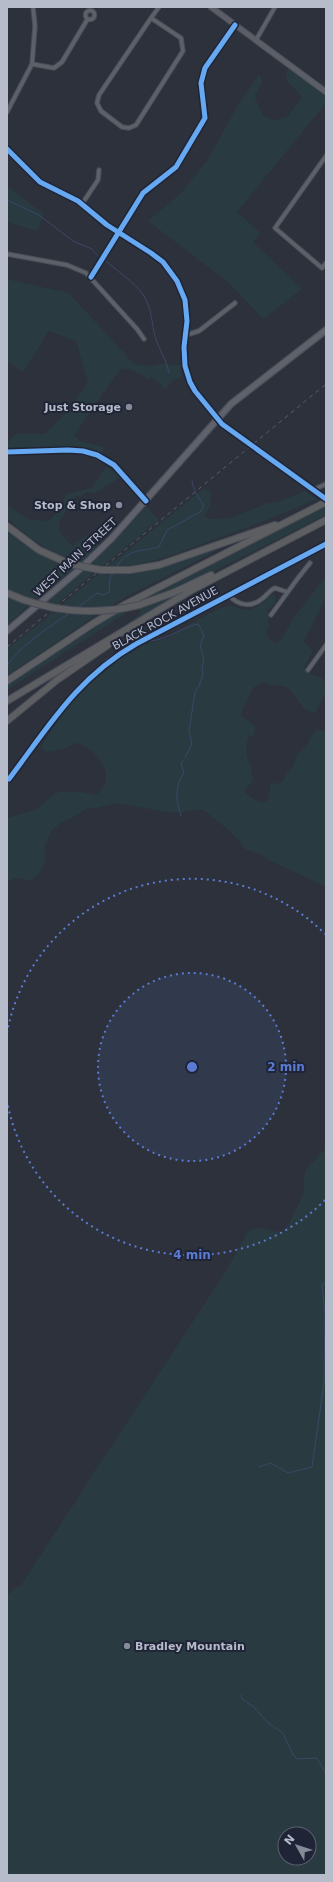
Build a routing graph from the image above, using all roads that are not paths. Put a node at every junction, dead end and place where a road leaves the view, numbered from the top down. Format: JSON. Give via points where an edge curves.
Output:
{"nodes":[{"id":1,"x":33,"y":7,"type":"edge"},
{"id":2,"x":159,"y":7,"type":"edge"},
{"id":3,"x":211,"y":7,"type":"edge"},
{"id":4,"x":275,"y":7,"type":"edge"},
{"id":5,"x":151,"y":18,"type":"junction"},
{"id":6,"x":87,"y":20,"type":"dead end"},
{"id":7,"x":235,"y":25,"type":"junction"},
{"id":8,"x":256,"y":40,"type":"junction"},
{"id":9,"x":32,"y":64,"type":"junction"},
{"id":10,"x":326,"y":92,"type":"edge"},
{"id":11,"x":7,"y":112,"type":"edge"},
{"id":12,"x":7,"y":149,"type":"edge"},
{"id":13,"x":326,"y":156,"type":"edge"},
{"id":14,"x":99,"y":170,"type":"dead end"},
{"id":15,"x":82,"y":204,"type":"junction"},
{"id":16,"x":118,"y":232,"type":"junction"},
{"id":17,"x":7,"y":254,"type":"edge"},
{"id":18,"x":326,"y":263,"type":"edge"},
{"id":19,"x":91,"y":277,"type":"junction"},
{"id":20,"x":235,"y":303,"type":"dead end"},
{"id":21,"x":326,"y":330,"type":"edge"},
{"id":22,"x":186,"y":335,"type":"junction"},
{"id":23,"x":144,"y":339,"type":"dead end"},
{"id":24,"x":217,"y":418,"type":"junction"},
{"id":25,"x":7,"y":452,"type":"edge"},
{"id":26,"x":326,"y":484,"type":"edge"},
{"id":27,"x":314,"y":490,"type":"junction"},
{"id":28,"x":146,"y":501,"type":"junction"},
{"id":29,"x":325,"y":502,"type":"edge"},
{"id":30,"x":304,"y":513,"type":"junction"},
{"id":31,"x":326,"y":520,"type":"edge"},
{"id":32,"x":7,"y":526,"type":"edge"},
{"id":33,"x":281,"y":542,"type":"junction"},
{"id":34,"x":326,"y":544,"type":"edge"},
{"id":35,"x":310,"y":563,"type":"dead end"},
{"id":36,"x":287,"y":592,"type":"junction"},
{"id":37,"x":7,"y":593,"type":"edge"},
{"id":38,"x":229,"y":595,"type":"junction"},
{"id":39,"x":157,"y":611,"type":"junction"},
{"id":40,"x":271,"y":615,"type":"dead end"},
{"id":41,"x":7,"y":631,"type":"edge"},
{"id":42,"x":326,"y":645,"type":"edge"},
{"id":43,"x":308,"y":670,"type":"dead end"},
{"id":44,"x":7,"y":681,"type":"edge"},
{"id":45,"x":7,"y":701,"type":"edge"},
{"id":46,"x":7,"y":721,"type":"edge"},
{"id":47,"x":8,"y":780,"type":"edge"}],
"edges":[{"from":1,"to":9,"type":"street","via":[[36,26]]},
{"from":2,"to":5,"type":"street"},
{"from":3,"to":7,"type":"main road"},
{"from":4,"to":8,"type":"street"},
{"from":5,"to":5,"type":"street","via":[[99,95],[97,103],[101,111],[122,127],[136,125],[183,51],[181,38]]},
{"from":6,"to":9,"type":"street","via":[[62,62],[54,68]]},
{"from":7,"to":8,"type":"main road"},
{"from":7,"to":16,"type":"street","via":[[206,68],[201,83],[205,118],[176,167],[143,193]]},
{"from":8,"to":10,"type":"main road"},
{"from":9,"to":11,"type":"street"},
{"from":12,"to":15,"type":"street","via":[[40,182]]},
{"from":13,"to":18,"type":"street","via":[[275,228],[322,268]]},
{"from":14,"to":15,"type":"street","via":[[98,180]]},
{"from":15,"to":16,"type":"street"},
{"from":16,"to":19,"type":"street"},
{"from":16,"to":22,"type":"street","via":[[158,257],[173,274],[185,300]]},
{"from":17,"to":19,"type":"street","via":[[67,265]]},
{"from":19,"to":23,"type":"street"},
{"from":20,"to":22,"type":"street","via":[[199,331]]},
{"from":21,"to":24,"type":"main road","name":"WEST MAIN STREET","via":[[240,395]]},
{"from":22,"to":24,"type":"street","via":[[185,360],[188,377],[195,391]]},
{"from":24,"to":27,"type":"street"},
{"from":24,"to":28,"type":"main road","name":"WEST MAIN STREET"},
{"from":25,"to":28,"type":"street","via":[[68,450],[97,455],[114,465]]},
{"from":26,"to":27,"type":"street"},
{"from":27,"to":29,"type":"street"},
{"from":28,"to":41,"type":"main road","name":"WEST MAIN STREET","via":[[96,554]]},
{"from":29,"to":30,"type":"highway"},
{"from":30,"to":32,"type":"highway","bridge":true,"via":[[164,563],[130,570],[101,570],[70,564],[34,547]]},
{"from":30,"to":44,"type":"highway","via":[[126,604]]},
{"from":31,"to":33,"type":"highway"},
{"from":33,"to":37,"type":"highway","bridge":true,"via":[[176,592],[139,605],[106,610],[70,610],[37,604]]},
{"from":33,"to":39,"type":"highway"},
{"from":34,"to":38,"type":"street","name":"BLACK ROCK AVENUE"},
{"from":35,"to":36,"type":"street"},
{"from":36,"to":38,"type":"street","via":[[275,588],[260,601],[248,605],[236,602]]},
{"from":36,"to":40,"type":"street"},
{"from":38,"to":47,"type":"street","name":"BLACK ROCK AVENUE","via":[[136,644],[97,670],[66,703]]},
{"from":39,"to":45,"type":"highway"},
{"from":39,"to":46,"type":"highway","via":[[57,680]]},
{"from":42,"to":43,"type":"street"}]}
